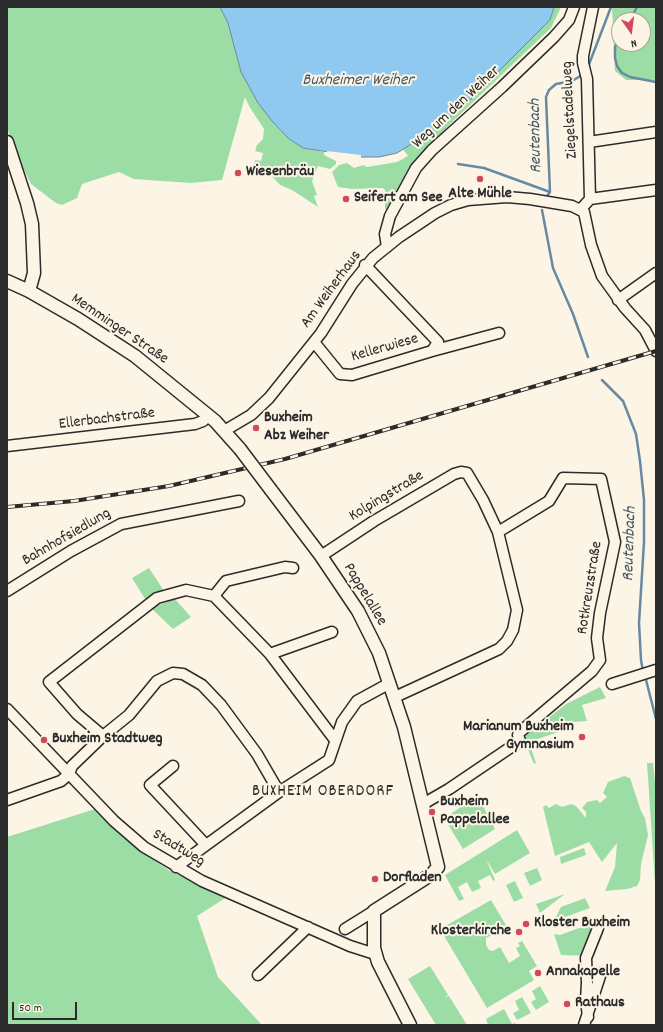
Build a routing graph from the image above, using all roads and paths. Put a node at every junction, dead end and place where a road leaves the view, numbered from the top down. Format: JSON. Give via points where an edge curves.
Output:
{"nodes":[{"id":1,"x":574,"y":7,"type":"edge"},
{"id":2,"x":593,"y":7,"type":"edge"},
{"id":3,"x":656,"y":132,"type":"edge"},
{"id":4,"x":7,"y":142,"type":"edge"},
{"id":5,"x":589,"y":142,"type":"junction"},
{"id":6,"x":656,"y":190,"type":"edge"},
{"id":7,"x":590,"y":199,"type":"junction"},
{"id":8,"x":581,"y":209,"type":"junction"},
{"id":9,"x":387,"y":247,"type":"junction"},
{"id":10,"x":365,"y":265,"type":"junction"},
{"id":11,"x":656,"y":273,"type":"edge"},
{"id":12,"x":7,"y":282,"type":"edge"},
{"id":13,"x":29,"y":291,"type":"junction"},
{"id":14,"x":618,"y":300,"type":"junction"},
{"id":15,"x":499,"y":333,"type":"dead end"},
{"id":16,"x":314,"y":342,"type":"junction"},
{"id":17,"x":432,"y":351,"type":"junction"},
{"id":18,"x":656,"y":351,"type":"edge"},
{"id":19,"x":208,"y":416,"type":"junction"},
{"id":20,"x":224,"y":431,"type":"junction"},
{"id":21,"x":7,"y":446,"type":"edge"},
{"id":22,"x":239,"y":501,"type":"dead end"},
{"id":23,"x":498,"y":532,"type":"junction"},
{"id":24,"x":321,"y":556,"type":"junction"},
{"id":25,"x":293,"y":568,"type":"dead end"},
{"id":26,"x":7,"y":591,"type":"edge"},
{"id":27,"x":214,"y":596,"type":"junction"},
{"id":28,"x":332,"y":632,"type":"dead end"},
{"id":29,"x":270,"y":654,"type":"junction"},
{"id":30,"x":648,"y":672,"type":"edge"},
{"id":31,"x":390,"y":683,"type":"junction"},
{"id":32,"x":612,"y":684,"type":"dead end"},
{"id":33,"x":395,"y":697,"type":"junction"},
{"id":34,"x":7,"y":709,"type":"edge"},
{"id":35,"x":102,"y":736,"type":"junction"},
{"id":36,"x":335,"y":740,"type":"junction"},
{"id":37,"x":173,"y":766,"type":"dead end"},
{"id":38,"x":69,"y":774,"type":"junction"},
{"id":39,"x":279,"y":792,"type":"junction"},
{"id":40,"x":7,"y":800,"type":"edge"},
{"id":41,"x":423,"y":804,"type":"junction"},
{"id":42,"x":205,"y":844,"type":"junction"},
{"id":43,"x":176,"y":867,"type":"junction"},
{"id":44,"x":374,"y":911,"type":"junction"},
{"id":45,"x":308,"y":927,"type":"junction"},
{"id":46,"x":598,"y":928,"type":"dead end"},
{"id":47,"x":345,"y":930,"type":"dead end"},
{"id":48,"x":375,"y":954,"type":"junction"},
{"id":49,"x":601,"y":973,"type":"dead end"},
{"id":50,"x":258,"y":975,"type":"dead end"},
{"id":51,"x":586,"y":1021,"type":"edge"},
{"id":52,"x":410,"y":1025,"type":"edge"}],
"edges":[{"from":1,"to":9,"type":"street","name":"Weg um den Weiher","via":[[569,20],[535,56],[422,160],[405,185],[390,216],[386,234]]},
{"from":2,"to":5,"type":"street","name":"Ziegelstadelweg","via":[[582,63],[587,79]]},
{"from":3,"to":5,"type":"street"},
{"from":4,"to":13,"type":"street","via":[[31,218],[34,273]]},
{"from":5,"to":7,"type":"street","name":"Ziegelstadelweg"},
{"from":6,"to":7,"type":"street"},
{"from":7,"to":8,"type":"street"},
{"from":8,"to":9,"type":"street","name":"Am Weiherhaus","via":[[524,198],[468,200],[443,208]]},
{"from":8,"to":14,"type":"street","via":[[586,217],[596,262]]},
{"from":9,"to":10,"type":"street","name":"Am Weiherhaus"},
{"from":10,"to":16,"type":"street","name":"Am Weiherhaus"},
{"from":10,"to":17,"type":"street","name":"Kellerwiese","via":[[438,342]]},
{"from":11,"to":14,"type":"street"},
{"from":12,"to":13,"type":"street","name":"Memminger Straße"},
{"from":13,"to":19,"type":"street","name":"Memminger Straße","via":[[135,356]]},
{"from":14,"to":18,"type":"street","via":[[646,330]]},
{"from":15,"to":17,"type":"street","name":"Kellerwiese"},
{"from":16,"to":17,"type":"street","name":"Kellerwiese","via":[[340,374],[352,375]]},
{"from":16,"to":20,"type":"street","name":"Am Weiherhaus","via":[[263,405],[251,416]]},
{"from":19,"to":20,"type":"street","name":"Memminger Straße"},
{"from":19,"to":21,"type":"street","name":"Ellerbachstraße","via":[[203,421],[188,425]]},
{"from":20,"to":24,"type":"street","name":"Pappelallee","bridge":true},
{"from":22,"to":26,"type":"street","name":"Bahnhofsiedlung","via":[[121,524],[71,550]]},
{"from":23,"to":24,"type":"street","name":"Kolpingstraße","via":[[470,477],[461,472],[374,521]]},
{"from":23,"to":33,"type":"street","via":[[517,610],[507,641],[486,656]]},
{"from":23,"to":41,"type":"street","name":"Rotkreuzstraße","via":[[549,501],[563,478],[601,479],[615,542],[600,613],[597,638],[600,660],[592,670],[520,732],[520,742]]},
{"from":24,"to":31,"type":"street","name":"Pappelallee","via":[[358,611],[379,653]]},
{"from":25,"to":27,"type":"street","via":[[285,567],[226,581]]},
{"from":27,"to":29,"type":"street"},
{"from":27,"to":35,"type":"street","via":[[186,590],[157,598],[49,682],[77,714]]},
{"from":28,"to":29,"type":"street"},
{"from":29,"to":36,"type":"street"},
{"from":30,"to":32,"type":"street"},
{"from":31,"to":33,"type":"street","name":"Pappelallee"},
{"from":31,"to":36,"type":"street","via":[[357,700],[342,722]]},
{"from":33,"to":41,"type":"street","name":"Pappelallee"},
{"from":34,"to":38,"type":"street","name":"Stadtweg"},
{"from":35,"to":38,"type":"street","via":[[72,766]]},
{"from":35,"to":39,"type":"street","via":[[129,715],[157,681],[173,673],[183,674],[202,685],[225,709],[257,754]]},
{"from":36,"to":39,"type":"street","via":[[329,760]]},
{"from":37,"to":42,"type":"street","via":[[150,785]]},
{"from":38,"to":40,"type":"street","via":[[61,781]]},
{"from":38,"to":43,"type":"street","name":"Stadtweg","via":[[144,847]]},
{"from":39,"to":42,"type":"street"},
{"from":41,"to":44,"type":"street","name":"Pappelallee","via":[[438,867],[432,874]]},
{"from":42,"to":43,"type":"street"},
{"from":43,"to":45,"type":"street","name":"Stadtweg"},
{"from":44,"to":47,"type":"street"},
{"from":44,"to":48,"type":"street"},
{"from":45,"to":48,"type":"street","name":"Stadtweg"},
{"from":45,"to":50,"type":"street"},
{"from":46,"to":51,"type":"street","via":[[586,958]]},
{"from":48,"to":52,"type":"street"},
{"from":49,"to":51,"type":"street"}]}
